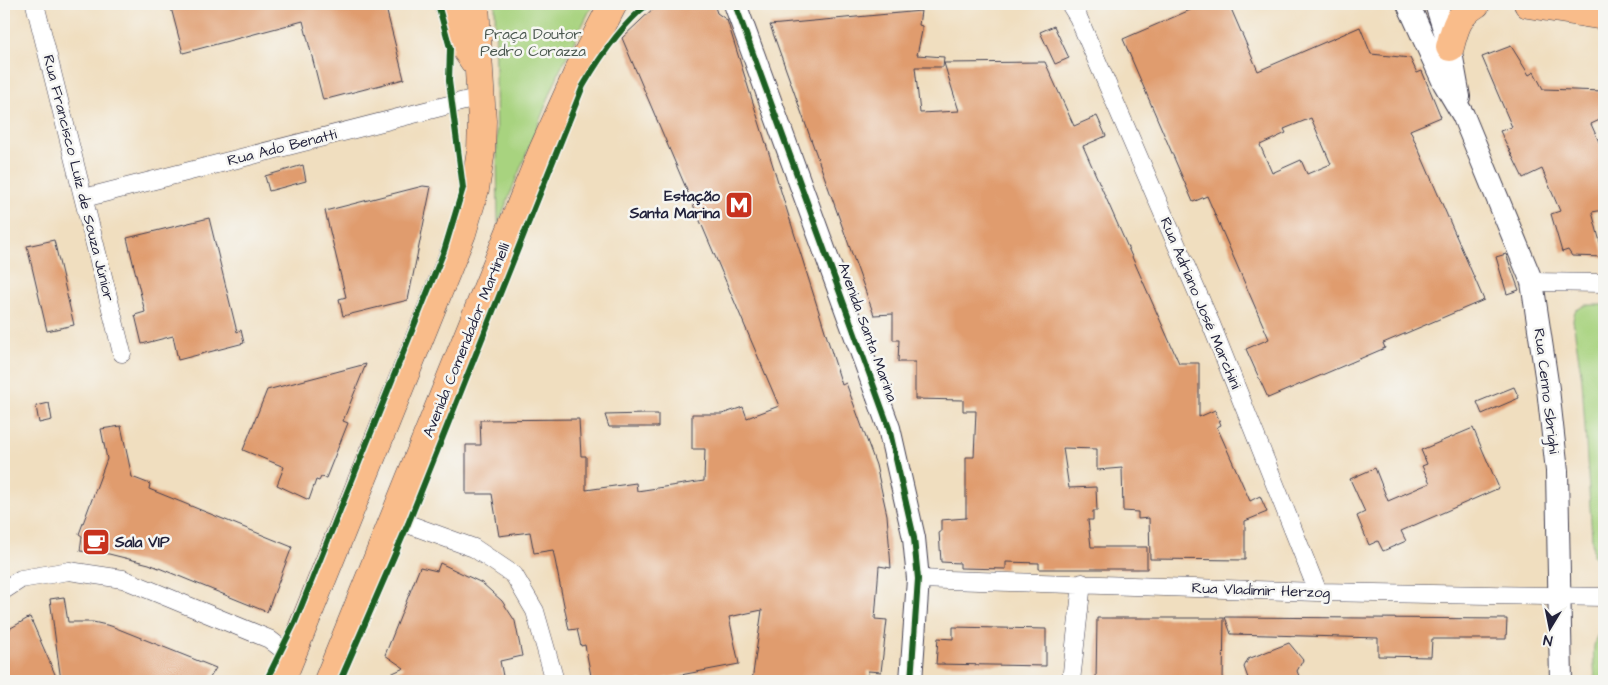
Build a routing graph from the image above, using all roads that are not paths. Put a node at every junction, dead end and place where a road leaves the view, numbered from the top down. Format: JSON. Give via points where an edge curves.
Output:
{"nodes":[{"id":1,"x":35,"y":4,"type":"edge"},
{"id":2,"x":448,"y":4,"type":"edge"},
{"id":3,"x":476,"y":4,"type":"edge"},
{"id":4,"x":613,"y":4,"type":"edge"},
{"id":5,"x":632,"y":4,"type":"edge"},
{"id":6,"x":735,"y":4,"type":"edge"},
{"id":7,"x":1408,"y":4,"type":"edge"},
{"id":8,"x":1436,"y":4,"type":"edge"},
{"id":9,"x":1476,"y":4,"type":"edge"},
{"id":10,"x":1528,"y":4,"type":"edge"},
{"id":11,"x":1074,"y":8,"type":"edge"},
{"id":12,"x":1604,"y":16,"type":"edge"},
{"id":13,"x":1450,"y":47,"type":"junction"},
{"id":14,"x":479,"y":68,"type":"junction"},
{"id":15,"x":578,"y":72,"type":"junction"},
{"id":16,"x":480,"y":97,"type":"junction"},
{"id":17,"x":1463,"y":115,"type":"junction"},
{"id":18,"x":84,"y":198,"type":"junction"},
{"id":19,"x":1532,"y":282,"type":"junction"},
{"id":20,"x":1604,"y":283,"type":"edge"},
{"id":21,"x":122,"y":353,"type":"dead end"},
{"id":22,"x":394,"y":519,"type":"junction"},
{"id":23,"x":918,"y":579,"type":"junction"},
{"id":24,"x":1082,"y":583,"type":"junction"},
{"id":25,"x":4,"y":590,"type":"edge"},
{"id":26,"x":1318,"y":592,"type":"junction"},
{"id":27,"x":1558,"y":596,"type":"junction"},
{"id":28,"x":1604,"y":597,"type":"edge"},
{"id":29,"x":292,"y":656,"type":"junction"},
{"id":30,"x":281,"y":681,"type":"edge"},
{"id":31,"x":328,"y":681,"type":"edge"},
{"id":32,"x":555,"y":681,"type":"edge"},
{"id":33,"x":911,"y":681,"type":"edge"},
{"id":34,"x":1071,"y":681,"type":"edge"},
{"id":35,"x":1561,"y":681,"type":"edge"}],
"edges":[{"from":1,"to":18,"type":"street","name":"Rua Francisco Luíz de Souza Júnior"},
{"from":2,"to":14,"type":"main road","via":[[463,45]]},
{"from":3,"to":14,"type":"main road"},
{"from":4,"to":15,"type":"main road","name":"Avenida Comendador Martinelli"},
{"from":5,"to":15,"type":"main road"},
{"from":6,"to":23,"type":"street","name":"Avenida Santa Marina","via":[[889,428],[914,538]]},
{"from":7,"to":17,"type":"street","name":"Rua Cenno Sbrighi","via":[[1444,83]]},
{"from":8,"to":13,"type":"street","name":"Rua Cenno Sbrighi"},
{"from":9,"to":13,"type":"main road","via":[[1457,22]]},
{"from":10,"to":12,"type":"main road"},
{"from":11,"to":26,"type":"street","name":"Rua Adriano José Marchini","via":[[1212,324]]},
{"from":13,"to":17,"type":"street","name":"Rua Cenno Sbrighi"},
{"from":14,"to":16,"type":"main road"},
{"from":15,"to":22,"type":"main road","name":"Avenida Comendador Martinelli","via":[[543,150]]},
{"from":16,"to":18,"type":"street","name":"Rua Ado Benatti"},
{"from":16,"to":29,"type":"main road","via":[[481,151],[475,188],[462,233]]},
{"from":17,"to":19,"type":"street","name":"Rua Cenno Sbrighi"},
{"from":18,"to":21,"type":"street","name":"Rua Francisco Luíz de Souza Júnior"},
{"from":19,"to":20,"type":"street"},
{"from":19,"to":27,"type":"street","name":"Rua Cenno Sbrighi","via":[[1556,471]]},
{"from":22,"to":31,"type":"main road","name":"Avenida Comendador Martinelli"},
{"from":22,"to":32,"type":"street","via":[[474,548],[514,575],[535,611]]},
{"from":23,"to":24,"type":"street","name":"Rua Vladimir Herzog"},
{"from":23,"to":33,"type":"street","name":"Avenida Santa Marina"},
{"from":24,"to":26,"type":"street","name":"Rua Vladimir Herzog"},
{"from":24,"to":34,"type":"street"},
{"from":25,"to":29,"type":"street","via":[[21,579],[69,571],[123,579],[269,640]]},
{"from":26,"to":27,"type":"street","name":"Rua Vladimir Herzog"},
{"from":27,"to":28,"type":"street","name":"Rua Vladimir Herzog"},
{"from":27,"to":35,"type":"street","name":"Rua Cenno Sbrighi"},
{"from":29,"to":30,"type":"main road"}]}
